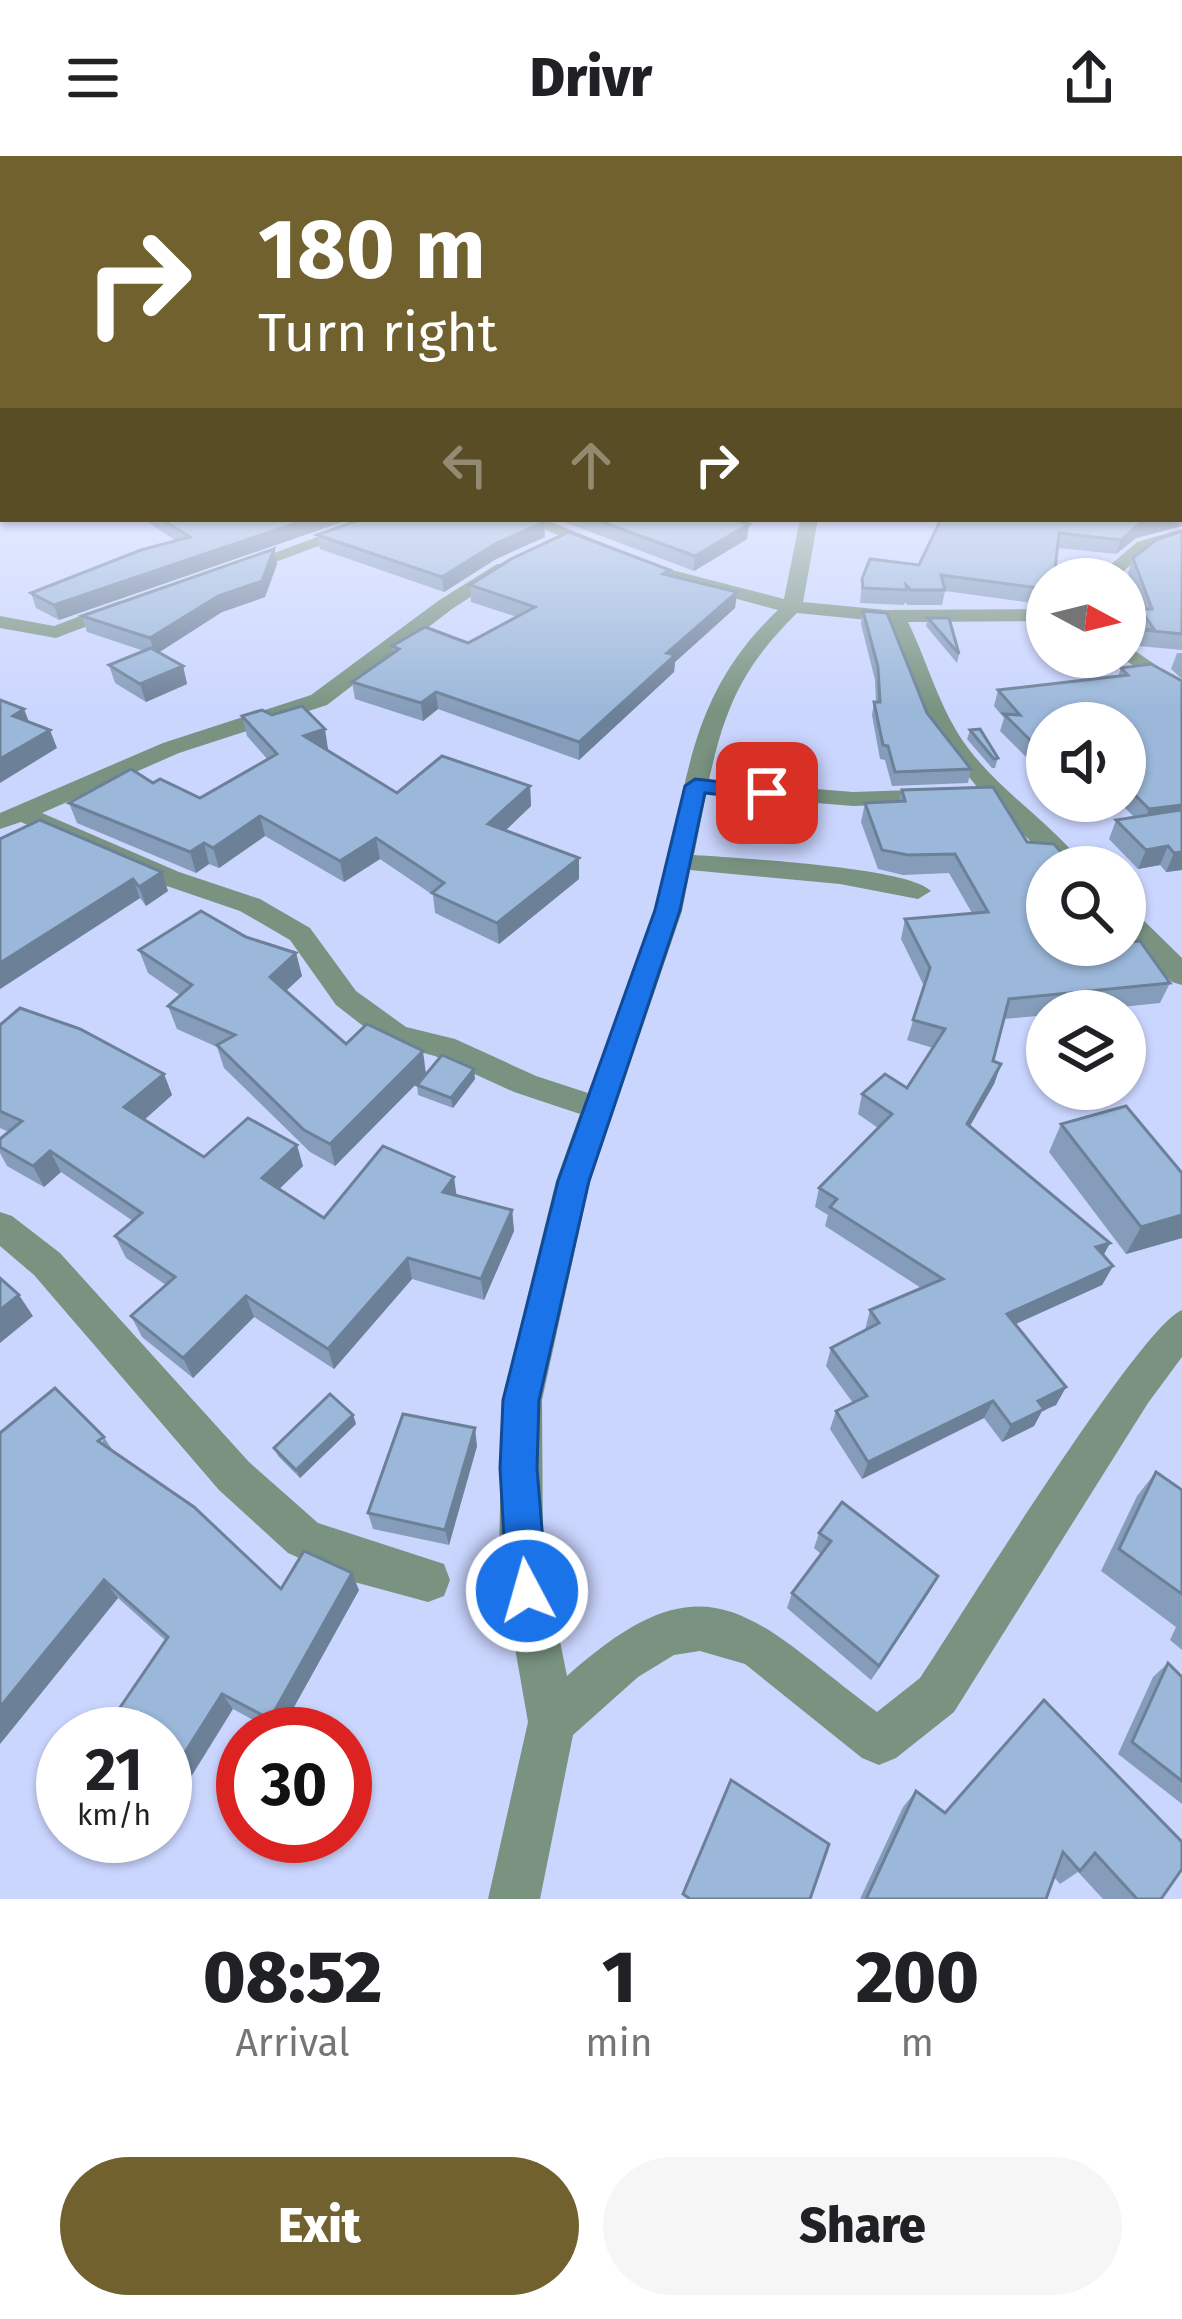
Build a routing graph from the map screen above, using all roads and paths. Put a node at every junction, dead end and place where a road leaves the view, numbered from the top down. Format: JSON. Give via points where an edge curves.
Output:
{"nodes":[{"id":1,"x":295,"y":549,"type":"edge"},
{"id":2,"x":542,"y":549,"type":"edge"},
{"id":3,"x":602,"y":549,"type":"edge"},
{"id":4,"x":803,"y":549,"type":"edge"},
{"id":5,"x":227,"y":573,"type":"edge"},
{"id":6,"x":148,"y":597,"type":"edge"},
{"id":7,"x":792,"y":607,"type":"junction"},
{"id":8,"x":1026,"y":615,"type":"edge"},
{"id":9,"x":896,"y":617,"type":"junction"},
{"id":10,"x":0,"y":622,"type":"edge"},
{"id":11,"x":1146,"y":655,"type":"edge"},
{"id":12,"x":1182,"y":658,"type":"edge"},
{"id":13,"x":1146,"y":666,"type":"edge"},
{"id":14,"x":1182,"y":693,"type":"edge"},
{"id":15,"x":695,"y":786,"type":"junction"},
{"id":16,"x":996,"y":794,"type":"junction"},
{"id":17,"x":11,"y":817,"type":"edge"},
{"id":18,"x":1051,"y":846,"type":"edge"},
{"id":19,"x":679,"y":861,"type":"junction"},
{"id":20,"x":918,"y":891,"type":"dead end"},
{"id":21,"x":1146,"y":939,"type":"edge"},
{"id":22,"x":1182,"y":975,"type":"edge"},
{"id":23,"x":598,"y":1108,"type":"junction"},
{"id":24,"x":0,"y":1226,"type":"edge"},
{"id":25,"x":1182,"y":1327,"type":"edge"},
{"id":26,"x":428,"y":1580,"type":"dead end"},
{"id":27,"x":552,"y":1722,"type":"junction"},
{"id":28,"x":514,"y":1899,"type":"edge"}],
"edges":[{"from":1,"to":5,"type":"street"},
{"from":2,"to":17,"type":"street","via":[[445,605],[320,700],[171,748]]},
{"from":3,"to":7,"type":"street"},
{"from":4,"to":7,"type":"street"},
{"from":6,"to":10,"type":"street","via":[[56,632]]},
{"from":7,"to":9,"type":"street"},
{"from":7,"to":15,"type":"street","via":[[732,677],[712,716]]},
{"from":8,"to":9,"type":"street"},
{"from":9,"to":16,"type":"street","via":[[937,718]]},
{"from":11,"to":12,"type":"street"},
{"from":13,"to":14,"type":"street"},
{"from":15,"to":16,"type":"street","via":[[853,800]]},
{"from":15,"to":19,"type":"street"},
{"from":16,"to":18,"type":"street"},
{"from":17,"to":23,"type":"street","via":[[250,905],[300,934],[346,998],[396,1035]]},
{"from":19,"to":20,"type":"street"},
{"from":19,"to":23,"type":"street"},
{"from":21,"to":22,"type":"street"},
{"from":23,"to":27,"type":"street","via":[[521,1400],[521,1557]]},
{"from":24,"to":26,"type":"street","via":[[47,1264],[234,1476],[303,1538]]},
{"from":25,"to":27,"type":"street","via":[[937,1695],[879,1741],[758,1646],[680,1628],[634,1648]]},
{"from":27,"to":28,"type":"street"}]}
